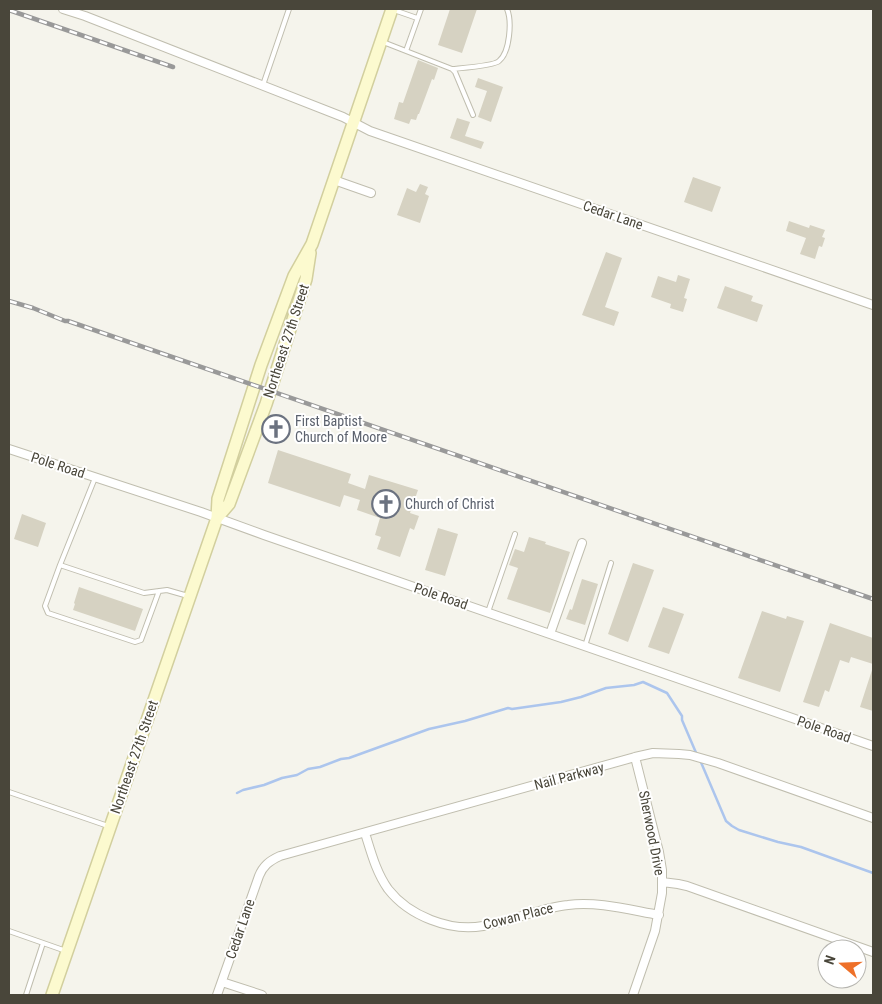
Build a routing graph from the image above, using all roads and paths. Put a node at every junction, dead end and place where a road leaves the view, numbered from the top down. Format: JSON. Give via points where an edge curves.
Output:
{"nodes":[{"id":1,"x":289,"y":9,"type":"edge"},
{"id":2,"x":392,"y":9,"type":"edge"},
{"id":3,"x":421,"y":9,"type":"edge"},
{"id":4,"x":507,"y":9,"type":"edge"},
{"id":5,"x":68,"y":10,"type":"edge"},
{"id":6,"x":418,"y":18,"type":"junction"},
{"id":7,"x":381,"y":42,"type":"junction"},
{"id":8,"x":406,"y":50,"type":"junction"},
{"id":9,"x":452,"y":69,"type":"junction"},
{"id":10,"x":263,"y":85,"type":"junction"},
{"id":11,"x":472,"y":115,"type":"dead end"},
{"id":12,"x":353,"y":122,"type":"junction"},
{"id":13,"x":334,"y":180,"type":"junction"},
{"id":14,"x":372,"y":193,"type":"dead end"},
{"id":15,"x":312,"y":244,"type":"junction"},
{"id":16,"x":873,"y":305,"type":"edge"},
{"id":17,"x":9,"y":449,"type":"edge"},
{"id":18,"x":95,"y":478,"type":"junction"},
{"id":19,"x":217,"y":518,"type":"junction"},
{"id":20,"x":515,"y":534,"type":"dead end"},
{"id":21,"x":582,"y":543,"type":"dead end"},
{"id":22,"x":612,"y":563,"type":"dead end"},
{"id":23,"x":60,"y":565,"type":"junction"},
{"id":24,"x":159,"y":591,"type":"junction"},
{"id":25,"x":190,"y":597,"type":"junction"},
{"id":26,"x":488,"y":612,"type":"junction"},
{"id":27,"x":550,"y":634,"type":"junction"},
{"id":28,"x":585,"y":646,"type":"junction"},
{"id":29,"x":873,"y":746,"type":"edge"},
{"id":30,"x":635,"y":758,"type":"junction"},
{"id":31,"x":9,"y":792,"type":"edge"},
{"id":32,"x":873,"y":818,"type":"edge"},
{"id":33,"x":110,"y":826,"type":"junction"},
{"id":34,"x":365,"y":833,"type":"junction"},
{"id":35,"x":265,"y":865,"type":"joint"},
{"id":36,"x":662,"y":882,"type":"junction"},
{"id":37,"x":659,"y":915,"type":"junction"},
{"id":38,"x":9,"y":931,"type":"edge"},
{"id":39,"x":43,"y":943,"type":"junction"},
{"id":40,"x":66,"y":951,"type":"junction"},
{"id":41,"x":873,"y":952,"type":"edge"},
{"id":42,"x":222,"y":982,"type":"junction"},
{"id":43,"x":26,"y":995,"type":"edge"},
{"id":44,"x":52,"y":995,"type":"edge"},
{"id":45,"x":217,"y":995,"type":"edge"},
{"id":46,"x":262,"y":995,"type":"edge"},
{"id":47,"x":635,"y":995,"type":"edge"}],
"edges":[{"from":1,"to":10,"type":"lane"},
{"from":2,"to":6,"type":"lane"},
{"from":2,"to":7,"type":"main road","name":"Northeast 27th Street"},
{"from":3,"to":6,"type":"lane"},
{"from":4,"to":9,"type":"lane","via":[[510,34],[498,62]]},
{"from":5,"to":10,"type":"street","name":"Cedar Lane"},
{"from":6,"to":8,"type":"lane"},
{"from":7,"to":8,"type":"lane"},
{"from":7,"to":12,"type":"main road","name":"Northeast 27th Street"},
{"from":8,"to":9,"type":"lane"},
{"from":9,"to":11,"type":"lane"},
{"from":10,"to":12,"type":"street","name":"Cedar Lane"},
{"from":12,"to":13,"type":"main road","name":"Northeast 27th Street"},
{"from":12,"to":16,"type":"street","name":"Cedar Lane","via":[[370,131]]},
{"from":13,"to":14,"type":"street"},
{"from":13,"to":15,"type":"main road","name":"Northeast 27th Street"},
{"from":15,"to":19,"type":"main road","name":"Northeast 27th Street","via":[[294,276],[261,365],[218,499]]},
{"from":15,"to":19,"type":"main road","name":"Northeast 27th Street","via":[[306,279],[266,404],[229,504]]},
{"from":17,"to":18,"type":"street","name":"Pole Road"},
{"from":18,"to":19,"type":"street","name":"Pole Road"},
{"from":18,"to":23,"type":"lane"},
{"from":19,"to":25,"type":"main road","name":"Northeast 27th Street"},
{"from":19,"to":26,"type":"street","name":"Pole Road"},
{"from":20,"to":26,"type":"lane"},
{"from":21,"to":27,"type":"street"},
{"from":22,"to":28,"type":"lane"},
{"from":23,"to":24,"type":"lane","via":[[144,593]]},
{"from":23,"to":24,"type":"lane","via":[[45,606],[48,612],[135,642],[141,640]]},
{"from":24,"to":25,"type":"lane","via":[[167,590]]},
{"from":25,"to":33,"type":"main road","name":"Northeast 27th Street"},
{"from":26,"to":27,"type":"street","name":"Pole Road"},
{"from":27,"to":28,"type":"street","name":"Pole Road"},
{"from":28,"to":29,"type":"street","name":"Pole Road"},
{"from":30,"to":32,"type":"street","name":"Nail Parkway","via":[[653,753],[690,755]]},
{"from":30,"to":34,"type":"street","name":"Nail Parkway"},
{"from":30,"to":36,"type":"street","name":"Sherwood Drive","via":[[659,852]]},
{"from":31,"to":33,"type":"lane"},
{"from":33,"to":40,"type":"main road","name":"Northeast 27th Street"},
{"from":34,"to":35,"type":"street","name":"Nail Parkway","via":[[280,856]]},
{"from":34,"to":37,"type":"street","name":"Cowan Place","via":[[376,866],[388,888],[406,906],[438,922],[482,926],[581,903]]},
{"from":35,"to":42,"type":"street","name":"Cedar Lane"},
{"from":36,"to":37,"type":"street","name":"Sherwood Drive"},
{"from":36,"to":41,"type":"street","via":[[687,886]]},
{"from":37,"to":47,"type":"street","name":"Sherwood Drive"},
{"from":38,"to":39,"type":"lane"},
{"from":39,"to":40,"type":"lane"},
{"from":39,"to":43,"type":"lane"},
{"from":40,"to":44,"type":"main road","name":"Northeast 27th Street"},
{"from":42,"to":45,"type":"street","name":"Cedar Lane"},
{"from":42,"to":46,"type":"street"}]}
